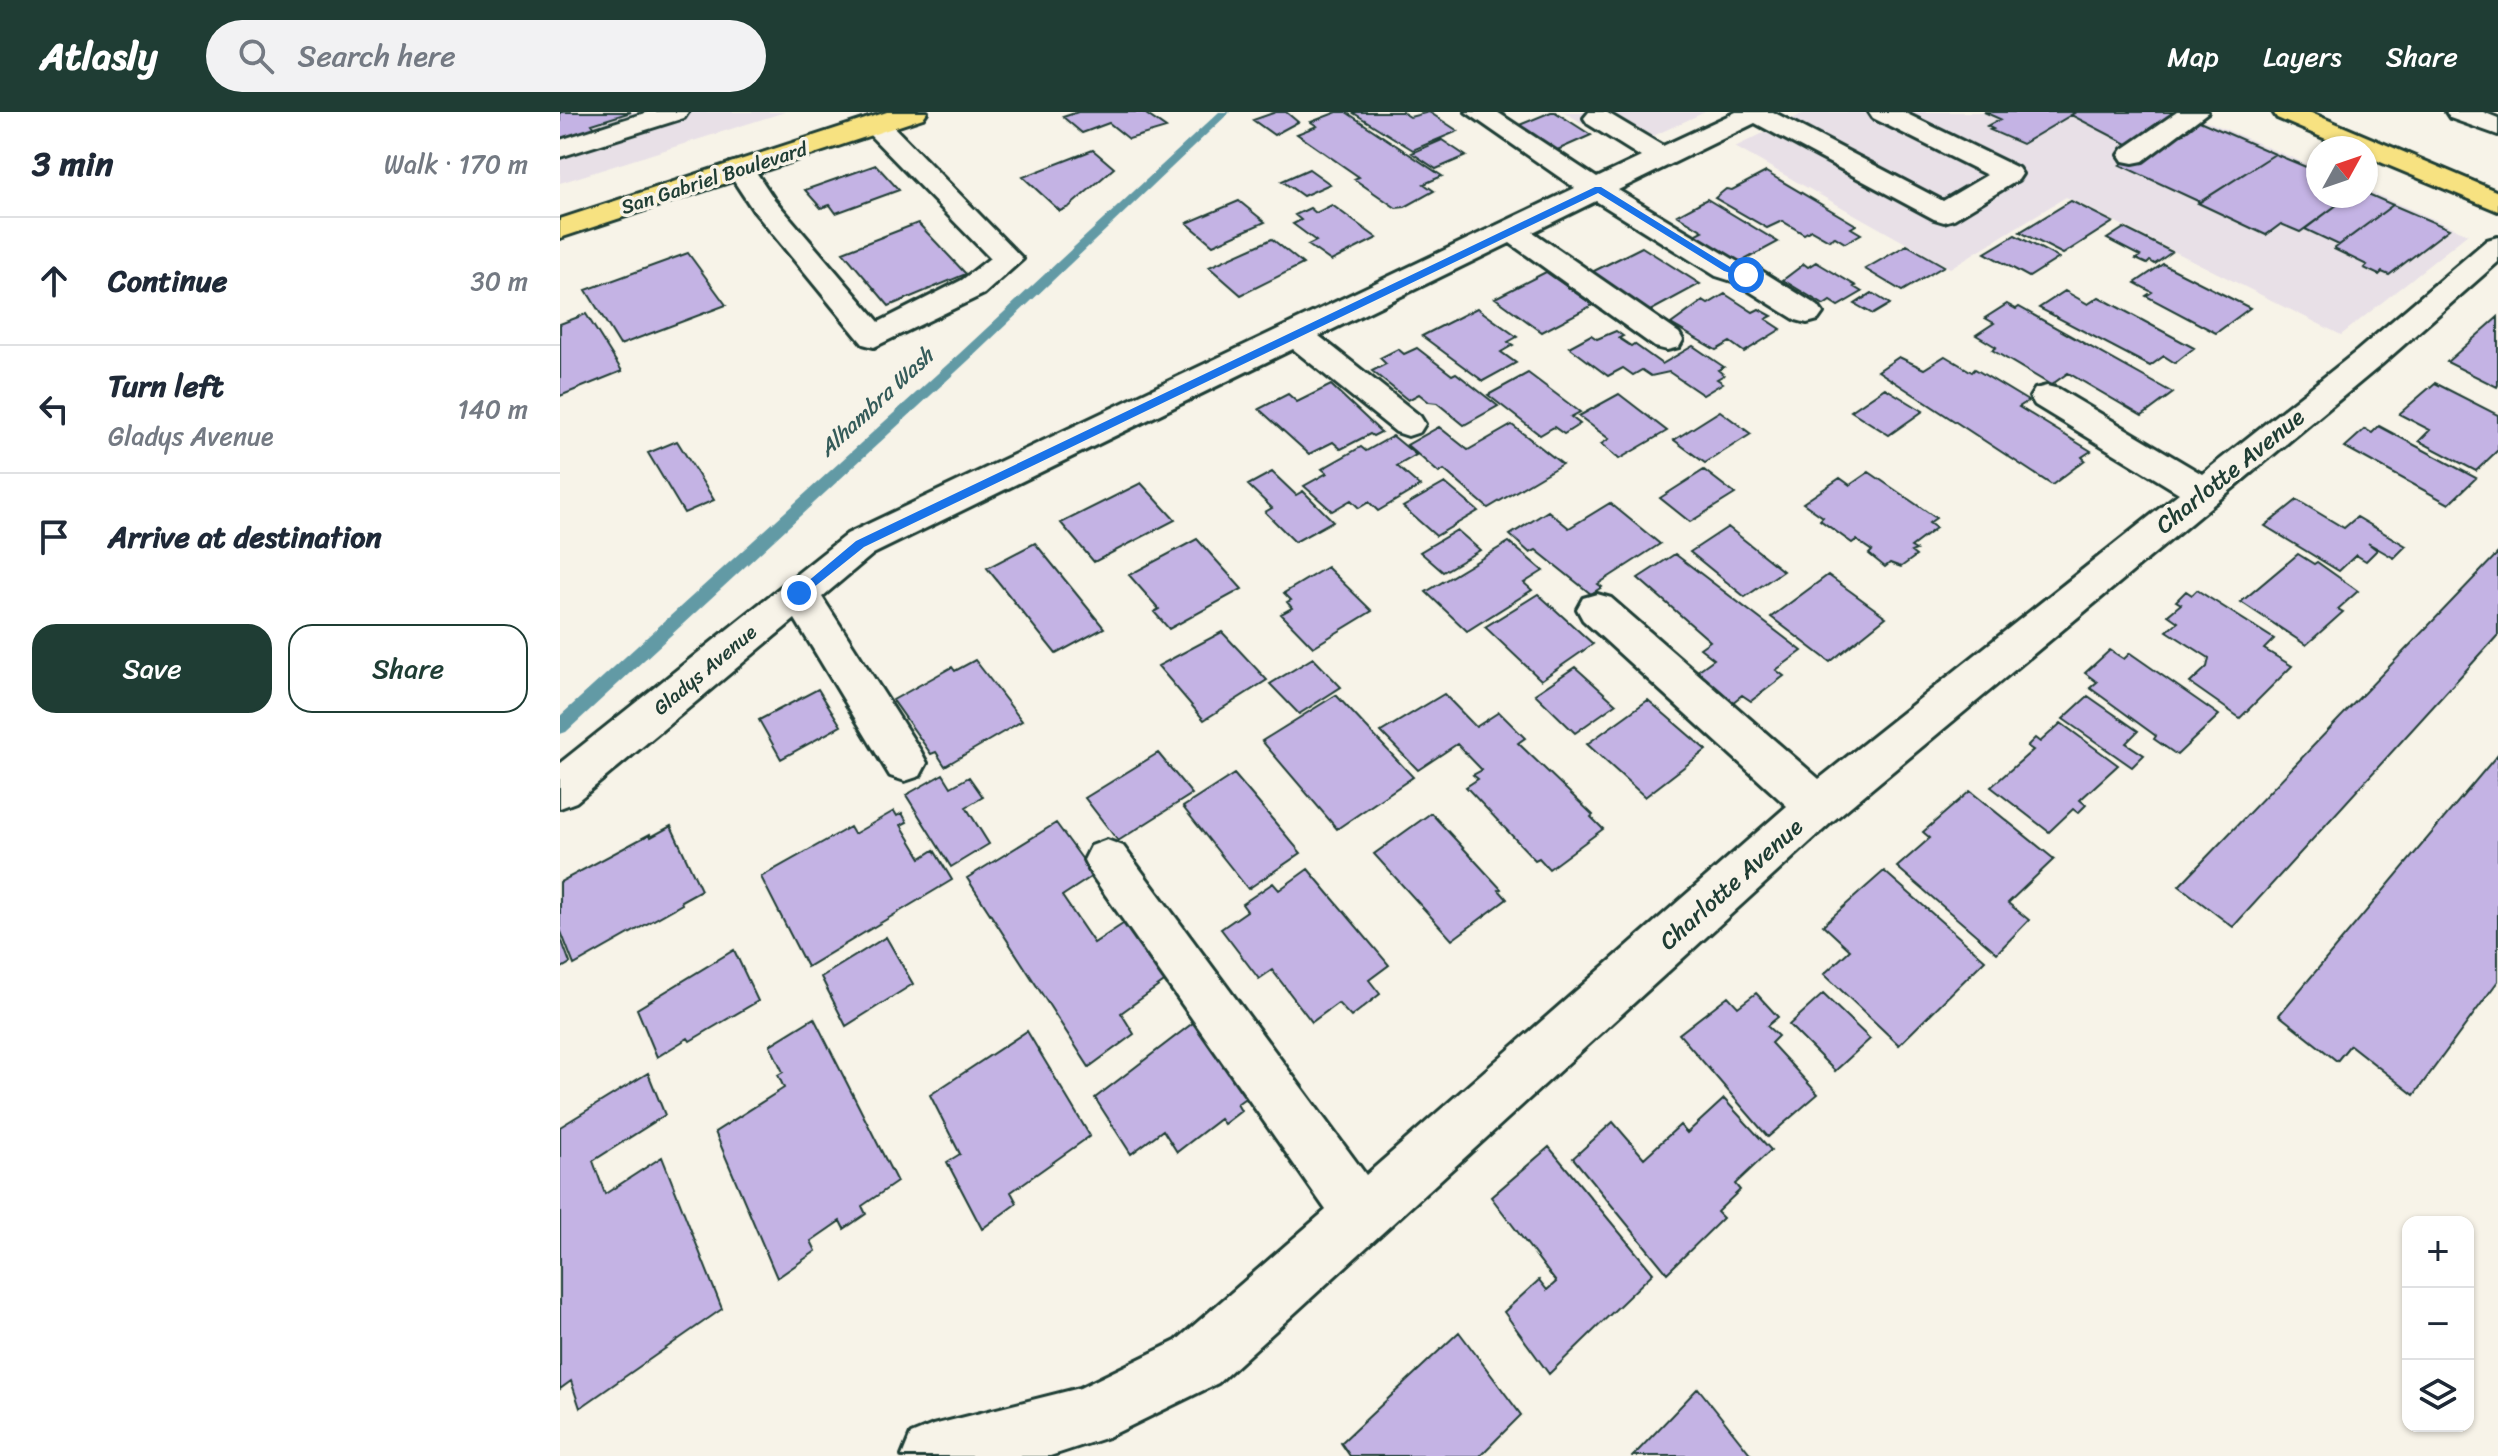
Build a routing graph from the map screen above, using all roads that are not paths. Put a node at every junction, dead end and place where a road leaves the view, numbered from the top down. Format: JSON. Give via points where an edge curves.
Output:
{"nodes":[{"id":1,"x":675,"y":112,"type":"edge"},
{"id":2,"x":914,"y":112,"type":"edge"},
{"id":3,"x":1479,"y":112,"type":"edge"},
{"id":4,"x":1882,"y":112,"type":"edge"},
{"id":5,"x":2195,"y":112,"type":"edge"},
{"id":6,"x":2286,"y":112,"type":"edge"},
{"id":7,"x":2459,"y":112,"type":"edge"},
{"id":8,"x":1756,"y":113,"type":"edge"},
{"id":9,"x":1597,"y":118,"type":"dead end"},
{"id":10,"x":876,"y":125,"type":"junction"},
{"id":11,"x":2498,"y":127,"type":"edge"},
{"id":12,"x":560,"y":149,"type":"edge"},
{"id":13,"x":2133,"y":155,"type":"dead end"},
{"id":14,"x":1663,"y":158,"type":"junction"},
{"id":15,"x":740,"y":169,"type":"junction"},
{"id":16,"x":1598,"y":189,"type":"junction"},
{"id":17,"x":2498,"y":202,"type":"edge"},
{"id":18,"x":560,"y":229,"type":"edge"},
{"id":19,"x":1512,"y":231,"type":"junction"},
{"id":20,"x":2498,"y":246,"type":"edge"},
{"id":21,"x":1807,"y":313,"type":"dead end"},
{"id":22,"x":1297,"y":335,"type":"junction"},
{"id":23,"x":1667,"y":340,"type":"dead end"},
{"id":24,"x":2047,"y":397,"type":"dead end"},
{"id":25,"x":1408,"y":424,"type":"dead end"},
{"id":26,"x":2205,"y":492,"type":"junction"},
{"id":27,"x":799,"y":593,"type":"junction"},
{"id":28,"x":1597,"y":609,"type":"dead end"},
{"id":29,"x":905,"y":763,"type":"dead end"},
{"id":30,"x":560,"y":789,"type":"edge"},
{"id":31,"x":1818,"y":806,"type":"junction"},
{"id":32,"x":1107,"y":860,"type":"dead end"},
{"id":33,"x":1362,"y":1215,"type":"junction"},
{"id":34,"x":933,"y":1456,"type":"edge"}],
"edges":[{"from":1,"to":12,"type":"street"},
{"from":2,"to":10,"type":"main road","name":"San Gabriel Boulevard"},
{"from":3,"to":16,"type":"street"},
{"from":4,"to":8,"type":"street","via":[[2008,174],[1944,213]]},
{"from":5,"to":13,"type":"street"},
{"from":6,"to":17,"type":"main road"},
{"from":7,"to":11,"type":"street"},
{"from":8,"to":14,"type":"street","name":"Gladys Avenue"},
{"from":9,"to":14,"type":"street"},
{"from":10,"to":15,"type":"main road","name":"San Gabriel Boulevard"},
{"from":10,"to":15,"type":"street","via":[[1008,259],[973,287],[874,337]]},
{"from":14,"to":16,"type":"street","name":"Gladys Avenue"},
{"from":15,"to":18,"type":"main road","name":"San Gabriel Boulevard"},
{"from":16,"to":19,"type":"street","name":"Gladys Avenue"},
{"from":16,"to":21,"type":"street"},
{"from":19,"to":22,"type":"street","name":"Gladys Avenue"},
{"from":19,"to":23,"type":"street"},
{"from":20,"to":26,"type":"street","name":"Charlotte Avenue"},
{"from":22,"to":25,"type":"street"},
{"from":22,"to":27,"type":"street","name":"Gladys Avenue","via":[[860,544]]},
{"from":24,"to":26,"type":"street"},
{"from":26,"to":31,"type":"street","name":"Charlotte Avenue"},
{"from":27,"to":29,"type":"street"},
{"from":27,"to":30,"type":"street","name":"Gladys Avenue"},
{"from":28,"to":31,"type":"street"},
{"from":31,"to":33,"type":"street","name":"Charlotte Avenue"},
{"from":32,"to":33,"type":"street"},
{"from":33,"to":34,"type":"street","name":"Charlotte Avenue","via":[[1197,1362],[1087,1416]]}]}
